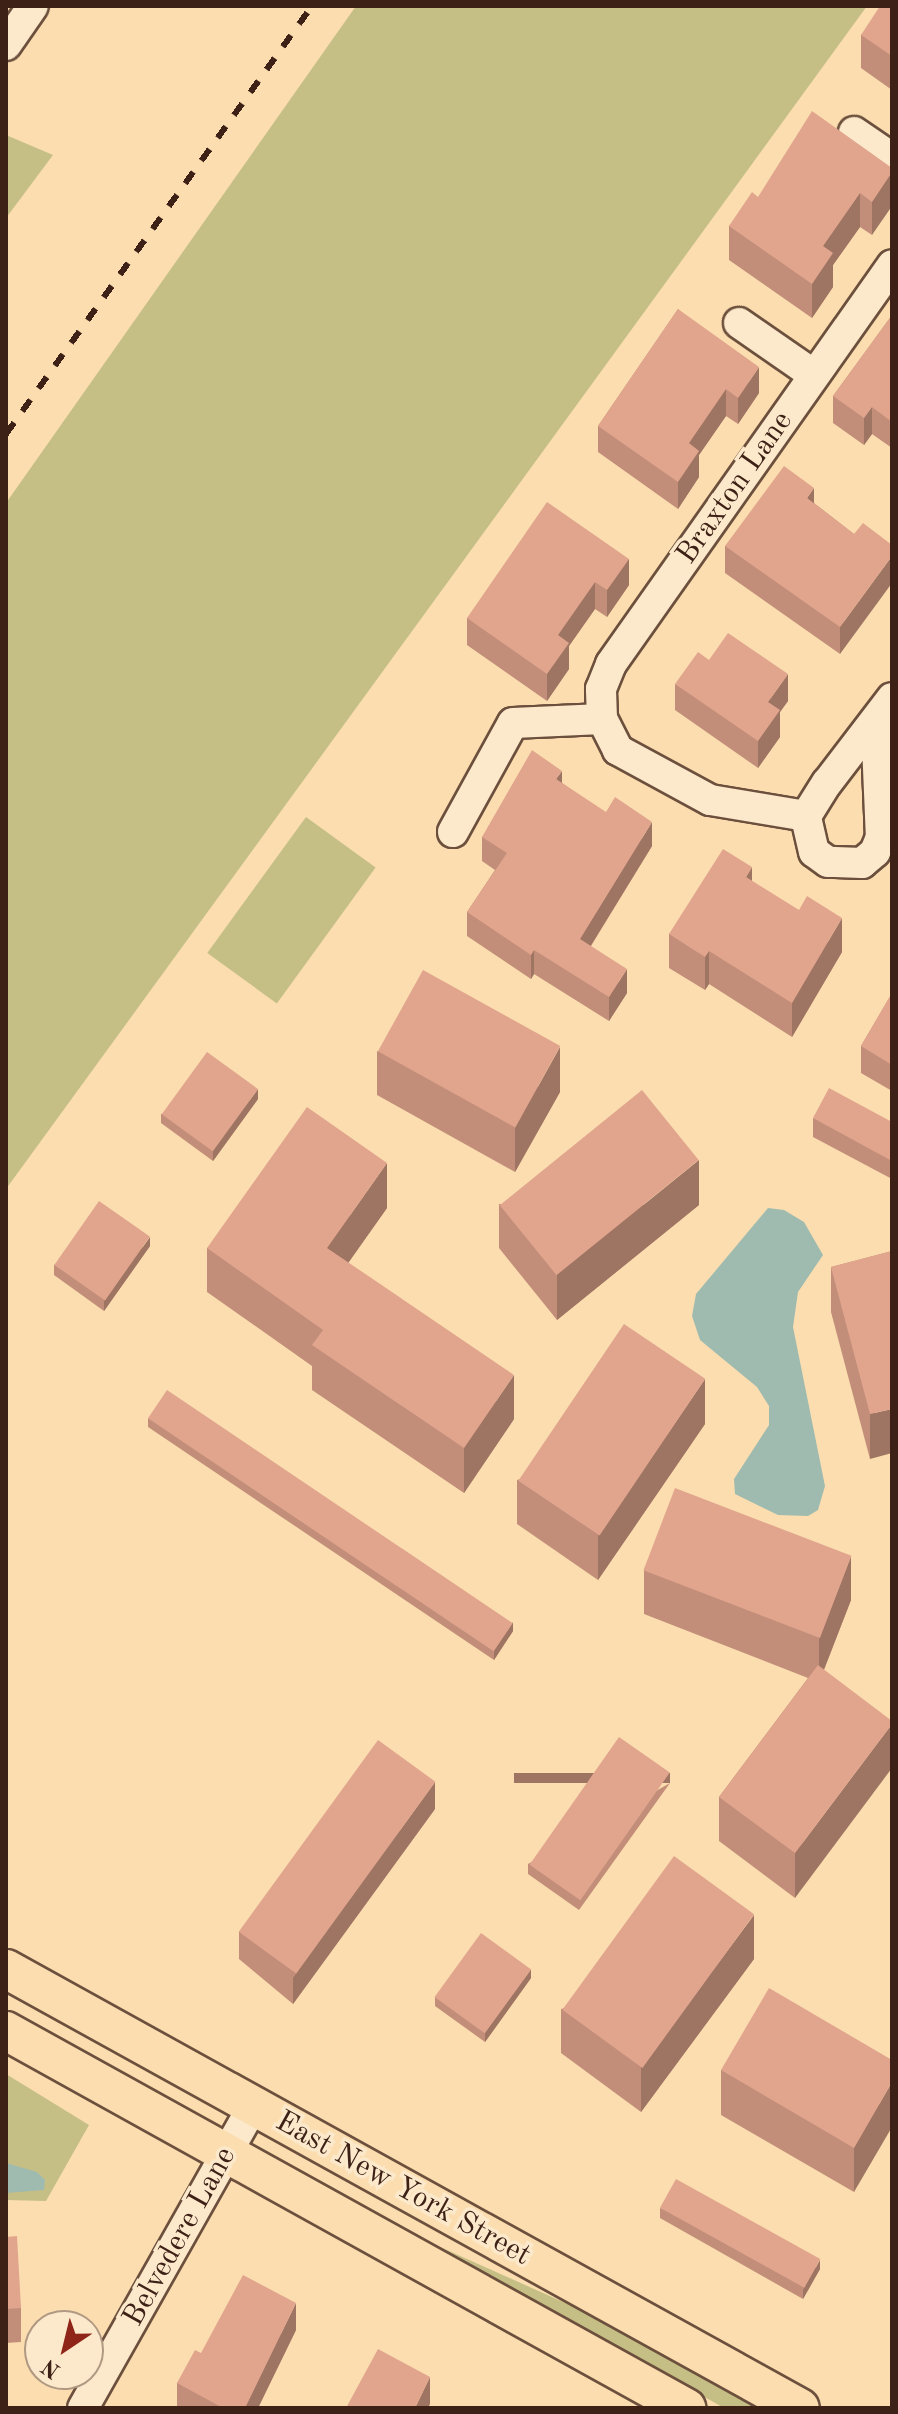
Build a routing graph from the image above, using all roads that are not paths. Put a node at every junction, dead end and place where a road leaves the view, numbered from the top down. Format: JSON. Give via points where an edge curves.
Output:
{"nodes":[{"id":1,"x":33,"y":6,"type":"edge"},
{"id":2,"x":6,"y":45,"type":"edge"},
{"id":3,"x":854,"y":132,"type":"dead end"},
{"id":4,"x":892,"y":158,"type":"edge"},
{"id":5,"x":892,"y":265,"type":"edge"},
{"id":6,"x":739,"y":323,"type":"dead end"},
{"id":7,"x":814,"y":375,"type":"junction"},
{"id":8,"x":884,"y":709,"type":"edge"},
{"id":9,"x":602,"y":719,"type":"junction"},
{"id":10,"x":806,"y":816,"type":"junction"},
{"id":11,"x":453,"y":832,"type":"dead end"},
{"id":12,"x":6,"y":1969,"type":"edge"},
{"id":13,"x":6,"y":2031,"type":"edge"},
{"id":14,"x":253,"y":2106,"type":"junction"},
{"id":15,"x":226,"y":2153,"type":"junction"},
{"id":16,"x":83,"y":2408,"type":"edge"},
{"id":17,"x":686,"y":2408,"type":"edge"},
{"id":18,"x":800,"y":2408,"type":"edge"}],
"edges":[{"from":1,"to":2,"type":"street"},
{"from":3,"to":4,"type":"street"},
{"from":5,"to":7,"type":"street","name":"Braxton Lane"},
{"from":6,"to":7,"type":"street"},
{"from":7,"to":9,"type":"street","name":"Braxton Lane","via":[[611,664],[601,689]]},
{"from":8,"to":10,"type":"street"},
{"from":8,"to":10,"type":"street","via":[[875,852],[862,863],[828,862],[814,852]]},
{"from":9,"to":10,"type":"street","via":[[618,750],[710,800]]},
{"from":9,"to":11,"type":"street","via":[[513,723]]},
{"from":12,"to":14,"type":"main road","name":"East New York Street"},
{"from":13,"to":15,"type":"main road","name":"East New York Street"},
{"from":14,"to":15,"type":"street","name":"Belvedere Lane"},
{"from":14,"to":18,"type":"main road","name":"East New York Street"},
{"from":15,"to":16,"type":"street","name":"Belvedere Lane"},
{"from":15,"to":17,"type":"main road","name":"East New York Street"}]}
